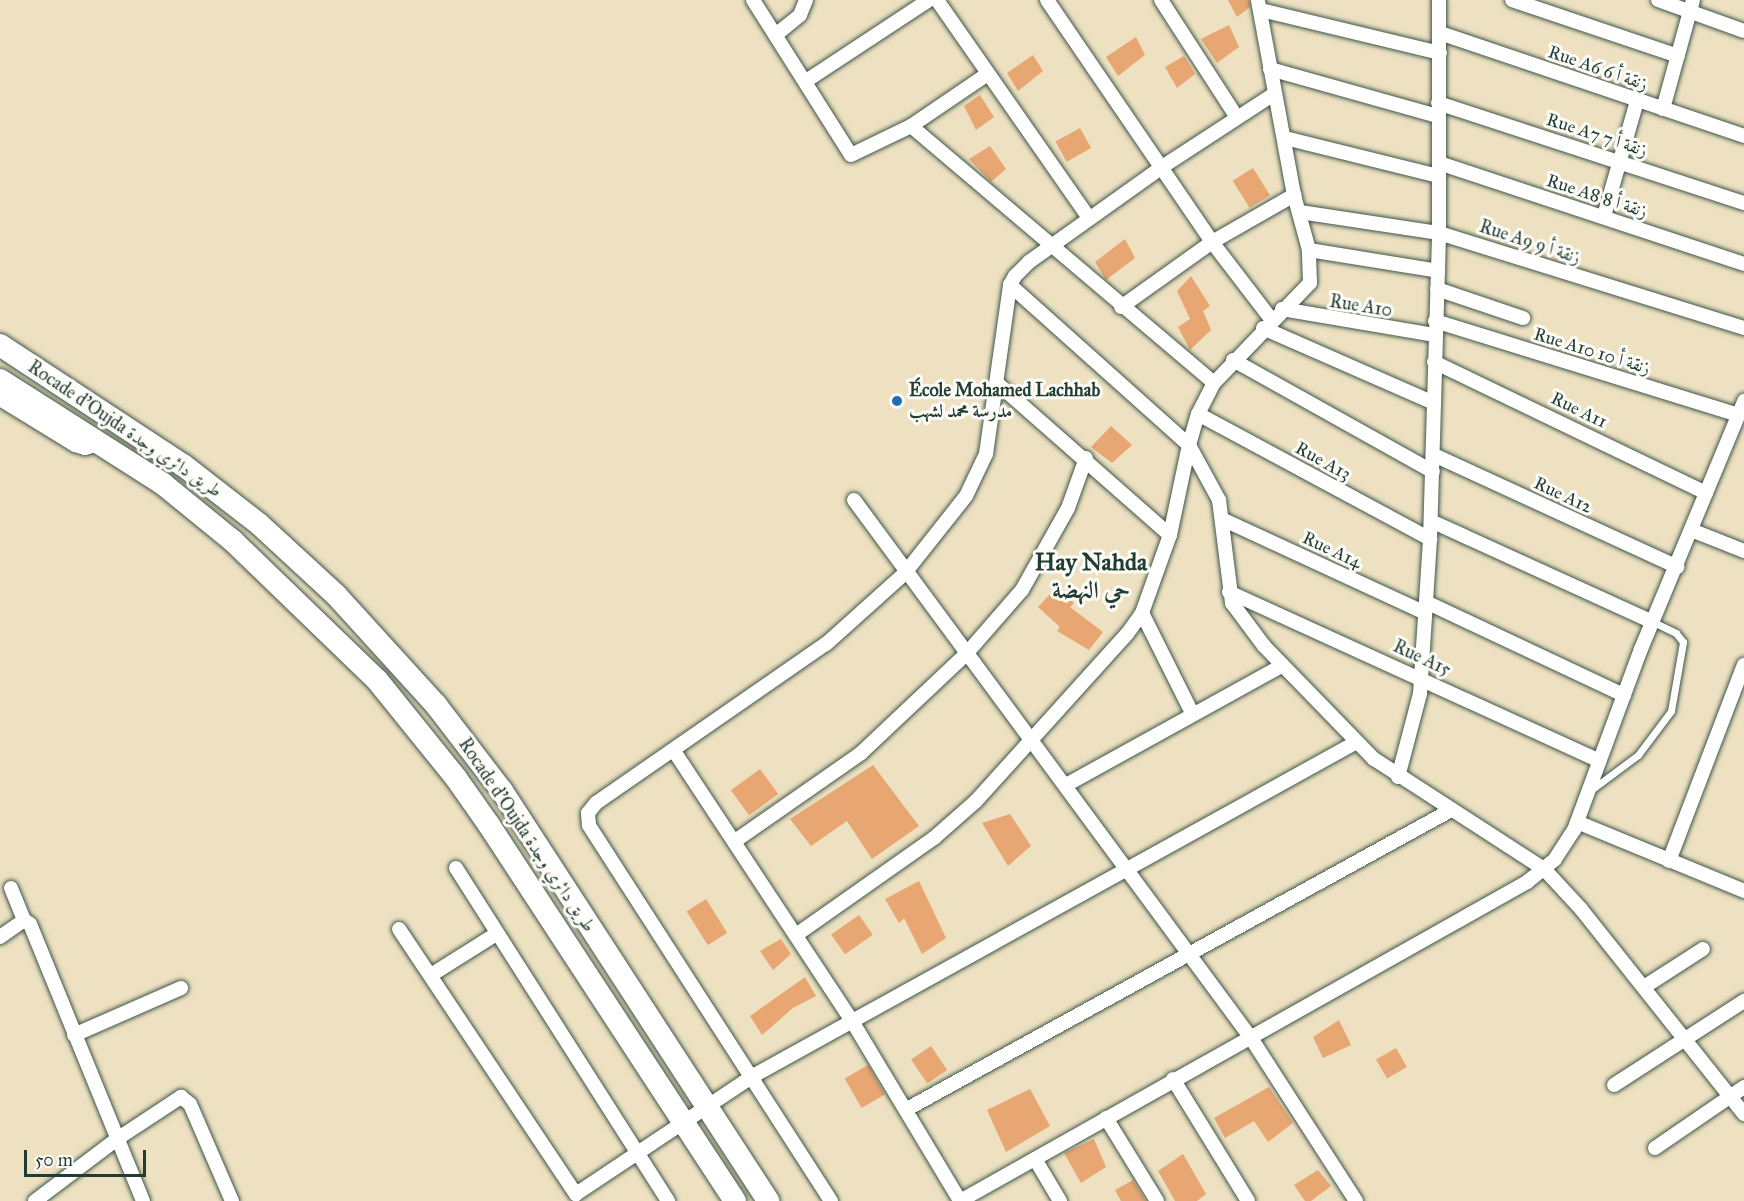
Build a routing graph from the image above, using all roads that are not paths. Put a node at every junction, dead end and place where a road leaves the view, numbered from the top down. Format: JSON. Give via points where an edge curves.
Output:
{"nodes":[{"id":1,"x":753,"y":0,"type":"edge"},
{"id":2,"x":806,"y":0,"type":"edge"},
{"id":3,"x":929,"y":0,"type":"edge"},
{"id":4,"x":937,"y":0,"type":"edge"},
{"id":5,"x":1047,"y":0,"type":"edge"},
{"id":6,"x":1161,"y":0,"type":"edge"},
{"id":7,"x":1439,"y":0,"type":"edge"},
{"id":8,"x":1512,"y":0,"type":"edge"},
{"id":9,"x":1658,"y":0,"type":"edge"},
{"id":10,"x":1259,"y":5,"type":"edge"},
{"id":11,"x":1692,"y":6,"type":"edge"},
{"id":12,"x":1744,"y":31,"type":"edge"},
{"id":13,"x":778,"y":33,"type":"junction"},
{"id":14,"x":1440,"y":33,"type":"junction"},
{"id":15,"x":1440,"y":53,"type":"junction"},
{"id":16,"x":1678,"y":56,"type":"junction"},
{"id":17,"x":1270,"y":69,"type":"junction"},
{"id":18,"x":986,"y":75,"type":"junction"},
{"id":19,"x":806,"y":81,"type":"junction"},
{"id":20,"x":1274,"y":94,"type":"junction"},
{"id":21,"x":1637,"y":101,"type":"junction"},
{"id":22,"x":1438,"y":109,"type":"junction"},
{"id":23,"x":1663,"y":109,"type":"junction"},
{"id":24,"x":1236,"y":116,"type":"junction"},
{"id":25,"x":911,"y":126,"type":"junction"},
{"id":26,"x":1744,"y":136,"type":"edge"},
{"id":27,"x":1285,"y":138,"type":"junction"},
{"id":28,"x":1620,"y":160,"type":"junction"},
{"id":29,"x":1162,"y":167,"type":"junction"},
{"id":30,"x":1439,"y":169,"type":"junction"},
{"id":31,"x":1294,"y":195,"type":"junction"},
{"id":32,"x":1744,"y":203,"type":"edge"},
{"id":33,"x":1300,"y":212,"type":"junction"},
{"id":34,"x":1604,"y":216,"type":"junction"},
{"id":35,"x":1089,"y":218,"type":"junction"},
{"id":36,"x":1439,"y":233,"type":"junction"},
{"id":37,"x":1212,"y":242,"type":"junction"},
{"id":38,"x":1050,"y":246,"type":"junction"},
{"id":39,"x":1309,"y":250,"type":"junction"},
{"id":40,"x":1744,"y":264,"type":"edge"},
{"id":41,"x":1438,"y":271,"type":"junction"},
{"id":42,"x":1010,"y":285,"type":"junction"},
{"id":43,"x":1437,"y":289,"type":"junction"},
{"id":44,"x":1121,"y":307,"type":"junction"},
{"id":45,"x":1282,"y":309,"type":"junction"},
{"id":46,"x":1523,"y":318,"type":"dead end"},
{"id":47,"x":1267,"y":324,"type":"junction"},
{"id":48,"x":1435,"y":328,"type":"junction"},
{"id":49,"x":1744,"y":328,"type":"edge"},
{"id":50,"x":0,"y":345,"type":"edge"},
{"id":51,"x":1233,"y":360,"type":"junction"},
{"id":52,"x":1434,"y":362,"type":"junction"},
{"id":53,"x":0,"y":380,"type":"edge"},
{"id":54,"x":1214,"y":383,"type":"junction"},
{"id":55,"x":998,"y":384,"type":"junction"},
{"id":56,"x":0,"y":399,"type":"edge"},
{"id":57,"x":1434,"y":403,"type":"junction"},
{"id":58,"x":1741,"y":408,"type":"edge"},
{"id":59,"x":1198,"y":414,"type":"junction"},
{"id":60,"x":102,"y":443,"type":"junction"},
{"id":61,"x":1189,"y":445,"type":"junction"},
{"id":62,"x":1434,"y":456,"type":"junction"},
{"id":63,"x":1086,"y":458,"type":"junction"},
{"id":64,"x":1433,"y":471,"type":"junction"},
{"id":65,"x":1706,"y":493,"type":"junction"},
{"id":66,"x":854,"y":500,"type":"dead end"},
{"id":67,"x":1224,"y":520,"type":"junction"},
{"id":68,"x":1431,"y":521,"type":"junction"},
{"id":69,"x":1691,"y":530,"type":"junction"},
{"id":70,"x":1170,"y":535,"type":"junction"},
{"id":71,"x":1430,"y":539,"type":"junction"},
{"id":72,"x":1744,"y":551,"type":"edge"},
{"id":73,"x":1677,"y":567,"type":"junction"},
{"id":74,"x":905,"y":573,"type":"junction"},
{"id":75,"x":1229,"y":592,"type":"junction"},
{"id":76,"x":1426,"y":608,"type":"junction"},
{"id":77,"x":1142,"y":613,"type":"junction"},
{"id":78,"x":1653,"y":622,"type":"junction"},
{"id":79,"x":967,"y":653,"type":"junction"},
{"id":80,"x":1744,"y":665,"type":"edge"},
{"id":81,"x":1282,"y":666,"type":"junction"},
{"id":82,"x":1422,"y":677,"type":"junction"},
{"id":83,"x":1624,"y":695,"type":"junction"},
{"id":84,"x":1192,"y":713,"type":"junction"},
{"id":85,"x":1032,"y":741,"type":"junction"},
{"id":86,"x":1355,"y":743,"type":"junction"},
{"id":87,"x":674,"y":751,"type":"junction"},
{"id":88,"x":1599,"y":760,"type":"junction"},
{"id":89,"x":1398,"y":777,"type":"junction"},
{"id":90,"x":1066,"y":785,"type":"junction"},
{"id":91,"x":1587,"y":793,"type":"junction"},
{"id":92,"x":1451,"y":810,"type":"junction"},
{"id":93,"x":1577,"y":822,"type":"junction"},
{"id":94,"x":735,"y":841,"type":"junction"},
{"id":95,"x":1669,"y":861,"type":"junction"},
{"id":96,"x":456,"y":868,"type":"dead end"},
{"id":97,"x":1544,"y":869,"type":"junction"},
{"id":98,"x":1128,"y":870,"type":"junction"},
{"id":99,"x":11,"y":888,"type":"dead end"},
{"id":100,"x":1744,"y":891,"type":"edge"},
{"id":101,"x":24,"y":920,"type":"junction"},
{"id":102,"x":399,"y":929,"type":"dead end"},
{"id":103,"x":496,"y":934,"type":"junction"},
{"id":104,"x":796,"y":935,"type":"junction"},
{"id":105,"x":0,"y":937,"type":"edge"},
{"id":106,"x":1704,"y":949,"type":"dead end"},
{"id":107,"x":1190,"y":953,"type":"junction"},
{"id":108,"x":431,"y":975,"type":"junction"},
{"id":109,"x":1644,"y":987,"type":"junction"},
{"id":110,"x":181,"y":988,"type":"dead end"},
{"id":111,"x":1744,"y":1001,"type":"edge"},
{"id":112,"x":852,"y":1022,"type":"junction"},
{"id":113,"x":75,"y":1035,"type":"junction"},
{"id":114,"x":1251,"y":1038,"type":"junction"},
{"id":115,"x":1684,"y":1038,"type":"junction"},
{"id":116,"x":753,"y":1076,"type":"junction"},
{"id":117,"x":1173,"y":1079,"type":"junction"},
{"id":118,"x":1614,"y":1085,"type":"dead end"},
{"id":119,"x":1744,"y":1088,"type":"edge"},
{"id":120,"x":1730,"y":1096,"type":"junction"},
{"id":121,"x":707,"y":1105,"type":"junction"},
{"id":122,"x":907,"y":1110,"type":"junction"},
{"id":123,"x":1744,"y":1114,"type":"edge"},
{"id":124,"x":1106,"y":1118,"type":"junction"},
{"id":125,"x":682,"y":1120,"type":"junction"},
{"id":126,"x":117,"y":1139,"type":"junction"},
{"id":127,"x":1655,"y":1148,"type":"dead end"},
{"id":128,"x":638,"y":1154,"type":"junction"},
{"id":129,"x":1035,"y":1159,"type":"junction"},
{"id":130,"x":35,"y":1201,"type":"edge"},
{"id":131,"x":143,"y":1201,"type":"edge"},
{"id":132,"x":231,"y":1201,"type":"edge"},
{"id":133,"x":668,"y":1201,"type":"edge"},
{"id":134,"x":735,"y":1201,"type":"edge"},
{"id":135,"x":768,"y":1201,"type":"edge"},
{"id":136,"x":831,"y":1201,"type":"edge"},
{"id":137,"x":960,"y":1201,"type":"edge"},
{"id":138,"x":1060,"y":1201,"type":"edge"},
{"id":139,"x":1157,"y":1201,"type":"edge"},
{"id":140,"x":1248,"y":1201,"type":"edge"},
{"id":141,"x":1356,"y":1201,"type":"edge"}],
"edges":[{"from":1,"to":13,"type":"street"},
{"from":2,"to":13,"type":"street","via":[[800,15]]},
{"from":3,"to":19,"type":"street"},
{"from":4,"to":18,"type":"street"},
{"from":5,"to":29,"type":"street"},
{"from":6,"to":24,"type":"street"},
{"from":7,"to":14,"type":"street"},
{"from":8,"to":16,"type":"street"},
{"from":9,"to":11,"type":"street"},
{"from":10,"to":15,"type":"street"},
{"from":10,"to":17,"type":"street"},
{"from":11,"to":12,"type":"street"},
{"from":11,"to":16,"type":"street"},
{"from":13,"to":19,"type":"street"},
{"from":14,"to":15,"type":"street"},
{"from":14,"to":21,"type":"street","name":"Rue A6 زنقة أ 6"},
{"from":15,"to":22,"type":"street"},
{"from":16,"to":23,"type":"street"},
{"from":17,"to":20,"type":"street"},
{"from":17,"to":22,"type":"street","name":"Rue A7 زنقة أ 7"},
{"from":18,"to":25,"type":"street"},
{"from":18,"to":35,"type":"street"},
{"from":19,"to":25,"type":"street","via":[[850,155]]},
{"from":20,"to":24,"type":"street"},
{"from":20,"to":27,"type":"street"},
{"from":21,"to":23,"type":"street","name":"Rue A6 زنقة أ 6"},
{"from":21,"to":28,"type":"street"},
{"from":22,"to":28,"type":"street","name":"Rue A7 زنقة أ 7"},
{"from":22,"to":30,"type":"street"},
{"from":23,"to":26,"type":"street","name":"Rue A6 زنقة أ 6"},
{"from":24,"to":29,"type":"street"},
{"from":25,"to":38,"type":"street"},
{"from":27,"to":30,"type":"street","name":"Rue A8 زنقة أ 8"},
{"from":27,"to":31,"type":"street"},
{"from":28,"to":32,"type":"street","name":"Rue A7 زنقة أ 7"},
{"from":28,"to":34,"type":"street"},
{"from":29,"to":35,"type":"street"},
{"from":29,"to":37,"type":"street"},
{"from":30,"to":34,"type":"street","name":"Rue A8 زنقة أ 8"},
{"from":30,"to":36,"type":"street"},
{"from":31,"to":33,"type":"street"},
{"from":31,"to":37,"type":"street"},
{"from":33,"to":36,"type":"street","name":"Rue A9 زنقة أ 9"},
{"from":33,"to":39,"type":"street"},
{"from":34,"to":40,"type":"street","name":"Rue A8 زنقة أ 8"},
{"from":35,"to":38,"type":"street"},
{"from":36,"to":41,"type":"street"},
{"from":36,"to":49,"type":"street","name":"Rue A9 زنقة أ 9"},
{"from":37,"to":44,"type":"street"},
{"from":37,"to":47,"type":"street"},
{"from":38,"to":42,"type":"street","via":[[1029,262]]},
{"from":38,"to":44,"type":"street"},
{"from":39,"to":41,"type":"street"},
{"from":39,"to":45,"type":"street","via":[[1310,283]]},
{"from":41,"to":43,"type":"street"},
{"from":42,"to":55,"type":"street"},
{"from":42,"to":61,"type":"street"},
{"from":43,"to":46,"type":"street"},
{"from":43,"to":48,"type":"street"},
{"from":44,"to":54,"type":"street"},
{"from":45,"to":47,"type":"street"},
{"from":45,"to":48,"type":"street","name":"Rue A10"},
{"from":47,"to":51,"type":"street"},
{"from":47,"to":57,"type":"street"},
{"from":48,"to":52,"type":"street"},
{"from":48,"to":58,"type":"street","name":"Rue A10 زنقة أ 10"},
{"from":50,"to":121,"type":"highway","name":"Rocade d'Oujda طريق دائري وجدة","via":[[183,465],[259,524],[336,596],[436,705],[502,791]]},
{"from":51,"to":54,"type":"street"},
{"from":51,"to":64,"type":"street"},
{"from":52,"to":57,"type":"street"},
{"from":52,"to":65,"type":"street","name":"Rue A11"},
{"from":53,"to":60,"type":"highway","name":"Rocade d'Oujda طريق دائري وجدة"},
{"from":54,"to":59,"type":"street"},
{"from":55,"to":63,"type":"street"},
{"from":55,"to":74,"type":"street","via":[[986,454],[977,475],[937,538]]},
{"from":56,"to":60,"type":"street","via":[[75,446],[85,448]]},
{"from":57,"to":62,"type":"street"},
{"from":58,"to":65,"type":"street"},
{"from":59,"to":61,"type":"street"},
{"from":59,"to":71,"type":"street","name":"Rue A13"},
{"from":60,"to":125,"type":"highway","name":"Rocade d'Oujda طريق دائري وجدة","via":[[163,484],[233,541],[377,680],[469,797]]},
{"from":61,"to":67,"type":"street","via":[[1212,483]]},
{"from":61,"to":70,"type":"street"},
{"from":62,"to":64,"type":"street"},
{"from":62,"to":73,"type":"street","name":"Rue A12"},
{"from":63,"to":70,"type":"street"},
{"from":63,"to":79,"type":"street","via":[[1068,508],[1022,590]]},
{"from":64,"to":68,"type":"street"},
{"from":65,"to":69,"type":"street"},
{"from":66,"to":74,"type":"street"},
{"from":67,"to":75,"type":"street"},
{"from":67,"to":76,"type":"street","name":"Rue A14"},
{"from":68,"to":71,"type":"street"},
{"from":68,"to":78,"type":"street"},
{"from":69,"to":72,"type":"street"},
{"from":69,"to":73,"type":"street"},
{"from":70,"to":77,"type":"street"},
{"from":71,"to":76,"type":"street"},
{"from":73,"to":78,"type":"street"},
{"from":74,"to":79,"type":"street"},
{"from":74,"to":87,"type":"street","via":[[826,644]]},
{"from":75,"to":81,"type":"street","via":[[1237,613]]},
{"from":75,"to":82,"type":"street","name":"Rue A15"},
{"from":76,"to":82,"type":"street"},
{"from":76,"to":83,"type":"street","name":"Rue A14"},
{"from":77,"to":84,"type":"street"},
{"from":77,"to":85,"type":"street"},
{"from":78,"to":83,"type":"street"},
{"from":78,"to":91,"type":"lane","via":[[1676,633],[1683,642],[1671,711],[1638,755]]},
{"from":79,"to":85,"type":"street"},
{"from":79,"to":94,"type":"street","via":[[861,753]]},
{"from":80,"to":95,"type":"street"},
{"from":81,"to":84,"type":"street"},
{"from":81,"to":86,"type":"street"},
{"from":82,"to":88,"type":"street","name":"Rue A15"},
{"from":82,"to":89,"type":"street","via":[[1417,713]]},
{"from":83,"to":88,"type":"street"},
{"from":84,"to":90,"type":"street"},
{"from":85,"to":90,"type":"street"},
{"from":85,"to":104,"type":"street","via":[[976,801],[934,838]]},
{"from":86,"to":89,"type":"street"},
{"from":86,"to":98,"type":"street"},
{"from":87,"to":94,"type":"street"},
{"from":87,"to":116,"type":"street","via":[[596,803],[588,813],[589,825]]},
{"from":88,"to":91,"type":"street"},
{"from":89,"to":92,"type":"street"},
{"from":90,"to":98,"type":"street"},
{"from":91,"to":93,"type":"street"},
{"from":92,"to":97,"type":"street"},
{"from":92,"to":107,"type":"street"},
{"from":93,"to":95,"type":"street"},
{"from":93,"to":97,"type":"street","via":[[1566,844]]},
{"from":94,"to":104,"type":"street"},
{"from":95,"to":100,"type":"street"},
{"from":96,"to":103,"type":"street"},
{"from":97,"to":109,"type":"street"},
{"from":97,"to":114,"type":"street"},
{"from":98,"to":107,"type":"street"},
{"from":98,"to":112,"type":"street"},
{"from":99,"to":101,"type":"street"},
{"from":101,"to":105,"type":"street"},
{"from":101,"to":113,"type":"street","via":[[30,924]]},
{"from":102,"to":108,"type":"street"},
{"from":103,"to":108,"type":"street"},
{"from":103,"to":128,"type":"street"},
{"from":104,"to":112,"type":"street"},
{"from":106,"to":109,"type":"street"},
{"from":107,"to":114,"type":"street"},
{"from":107,"to":122,"type":"street"},
{"from":108,"to":128,"type":"street","via":[[576,1194]]},
{"from":109,"to":115,"type":"street"},
{"from":110,"to":113,"type":"street"},
{"from":111,"to":115,"type":"street"},
{"from":112,"to":116,"type":"street"},
{"from":112,"to":122,"type":"street"},
{"from":113,"to":126,"type":"street"},
{"from":114,"to":117,"type":"street"},
{"from":114,"to":141,"type":"street"},
{"from":115,"to":118,"type":"street"},
{"from":115,"to":120,"type":"street"},
{"from":116,"to":121,"type":"street"},
{"from":116,"to":136,"type":"street"},
{"from":117,"to":124,"type":"street"},
{"from":117,"to":140,"type":"street"},
{"from":119,"to":120,"type":"street"},
{"from":120,"to":123,"type":"street"},
{"from":120,"to":127,"type":"street"},
{"from":121,"to":125,"type":"street"},
{"from":121,"to":135,"type":"highway","name":"Rocade d'Oujda طريق دائري وجدة"},
{"from":122,"to":137,"type":"street"},
{"from":124,"to":129,"type":"street"},
{"from":124,"to":139,"type":"street"},
{"from":125,"to":128,"type":"street"},
{"from":125,"to":134,"type":"highway","name":"Rocade d'Oujda طريق دائري وجدة"},
{"from":126,"to":130,"type":"street"},
{"from":126,"to":131,"type":"street"},
{"from":126,"to":132,"type":"street","via":[[181,1097],[190,1104]]},
{"from":128,"to":133,"type":"street"},
{"from":129,"to":137,"type":"street"},
{"from":129,"to":138,"type":"street"}]}
